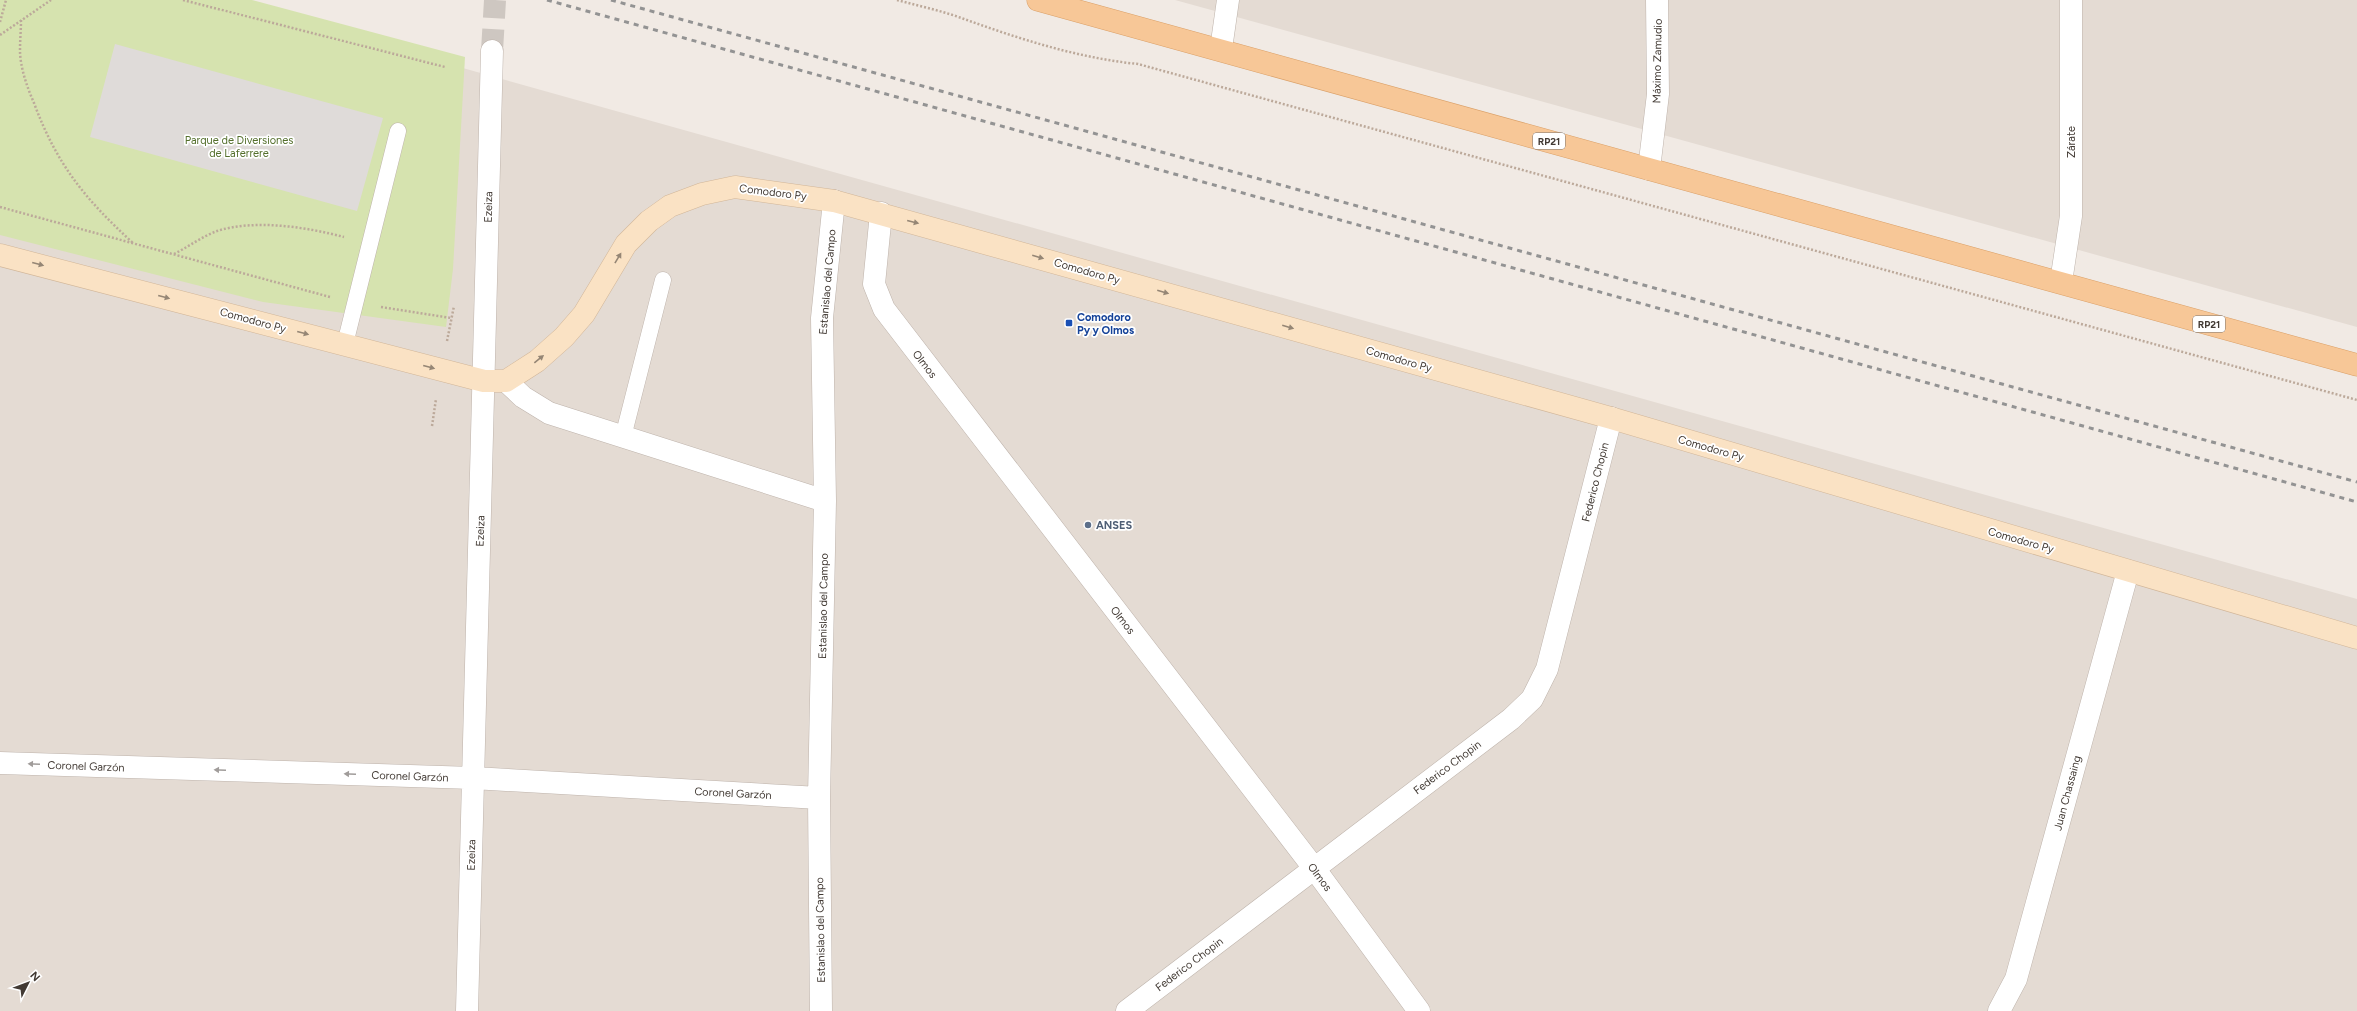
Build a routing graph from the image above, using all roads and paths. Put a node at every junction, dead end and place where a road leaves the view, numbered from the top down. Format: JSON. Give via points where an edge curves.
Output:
{"nodes":[{"id":1,"x":6,"y":0,"type":"edge"},
{"id":2,"x":51,"y":0,"type":"edge"},
{"id":3,"x":183,"y":0,"type":"edge"},
{"id":4,"x":897,"y":0,"type":"edge"},
{"id":5,"x":1038,"y":0,"type":"edge"},
{"id":6,"x":1228,"y":0,"type":"edge"},
{"id":7,"x":1657,"y":0,"type":"edge"},
{"id":8,"x":2071,"y":0,"type":"edge"},
{"id":9,"x":22,"y":20,"type":"junction"},
{"id":10,"x":0,"y":22,"type":"edge"},
{"id":11,"x":0,"y":35,"type":"edge"},
{"id":12,"x":1222,"y":49,"type":"junction"},
{"id":13,"x":492,"y":51,"type":"tunnel mouth"},
{"id":14,"x":445,"y":67,"type":"dead end"},
{"id":15,"x":398,"y":131,"type":"dead end"},
{"id":16,"x":1649,"y":169,"type":"junction"},
{"id":17,"x":834,"y":201,"type":"junction"},
{"id":18,"x":0,"y":207,"type":"edge"},
{"id":19,"x":881,"y":213,"type":"junction"},
{"id":20,"x":134,"y":244,"type":"junction"},
{"id":21,"x":370,"y":244,"type":"junction"},
{"id":22,"x":174,"y":254,"type":"junction"},
{"id":23,"x":0,"y":255,"type":"edge"},
{"id":24,"x":663,"y":280,"type":"dead end"},
{"id":25,"x":2061,"y":282,"type":"junction"},
{"id":26,"x":355,"y":304,"type":"junction"},
{"id":27,"x":452,"y":318,"type":"dead end"},
{"id":28,"x":345,"y":344,"type":"junction"},
{"id":29,"x":2357,"y":365,"type":"edge"},
{"id":30,"x":484,"y":381,"type":"junction"},
{"id":31,"x":506,"y":381,"type":"junction"},
{"id":32,"x":2357,"y":400,"type":"edge"},
{"id":33,"x":1611,"y":418,"type":"junction"},
{"id":34,"x":623,"y":437,"type":"junction"},
{"id":35,"x":825,"y":501,"type":"junction"},
{"id":36,"x":2128,"y":572,"type":"junction"},
{"id":37,"x":2357,"y":638,"type":"edge"},
{"id":38,"x":0,"y":763,"type":"edge"},
{"id":39,"x":473,"y":778,"type":"junction"},
{"id":40,"x":819,"y":798,"type":"junction"},
{"id":41,"x":1314,"y":868,"type":"junction"},
{"id":42,"x":2000,"y":1010,"type":"edge"},
{"id":43,"x":467,"y":1011,"type":"edge"},
{"id":44,"x":821,"y":1011,"type":"edge"},
{"id":45,"x":1127,"y":1011,"type":"edge"},
{"id":46,"x":1419,"y":1011,"type":"edge"}],
"edges":[{"from":1,"to":10,"type":"path"},
{"from":2,"to":9,"type":"path"},
{"from":3,"to":14,"type":"path"},
{"from":4,"to":32,"type":"path","via":[[1102,60],[1138,64]]},
{"from":5,"to":12,"type":"main road","number":"RP21"},
{"from":6,"to":12,"type":"street"},
{"from":7,"to":16,"type":"street","name":"Máximo Zamudio","via":[[1658,94]]},
{"from":8,"to":25,"type":"street","name":"Zárate","via":[[2070,216]]},
{"from":9,"to":11,"type":"path"},
{"from":9,"to":20,"type":"path","via":[[20,51],[28,89],[43,127],[70,176],[103,216]]},
{"from":12,"to":16,"type":"main road","number":"RP21"},
{"from":13,"to":30,"type":"street","name":"Ezeiza"},
{"from":15,"to":21,"type":"lane"},
{"from":16,"to":25,"type":"main road","number":"RP21"},
{"from":17,"to":19,"type":"main road","name":"Comodoro Py"},
{"from":31,"to":17,"type":"main road","name":"Comodoro Py","one_way":true,"via":[[537,361],[564,338],[584,314],[626,244],[670,206],[702,194],[735,187]]},
{"from":17,"to":35,"type":"street","name":"Estanislao del Campo","via":[[822,318]]},
{"from":18,"to":20,"type":"path"},
{"from":19,"to":33,"type":"main road","name":"Comodoro Py","one_way":true},
{"from":19,"to":41,"type":"street","name":"Olmos","via":[[874,284],[884,309]]},
{"from":20,"to":22,"type":"path"},
{"from":21,"to":22,"type":"path","via":[[317,230],[243,225],[216,232]]},
{"from":21,"to":26,"type":"lane"},
{"from":22,"to":26,"type":"path"},
{"from":23,"to":28,"type":"main road","name":"Comodoro Py","one_way":true},
{"from":24,"to":34,"type":"lane"},
{"from":25,"to":29,"type":"main road","number":"RP21"},
{"from":26,"to":27,"type":"path"},
{"from":26,"to":28,"type":"lane"},
{"from":28,"to":30,"type":"main road","name":"Comodoro Py","one_way":true},
{"from":30,"to":31,"type":"main road","name":"Comodoro Py"},
{"from":30,"to":39,"type":"street","name":"Ezeiza"},
{"from":31,"to":34,"type":"street","via":[[523,397],[549,413]]},
{"from":33,"to":36,"type":"main road","name":"Comodoro Py"},
{"from":33,"to":41,"type":"street","name":"Federico Chopin","via":[[1547,669],[1532,699],[1511,719]]},
{"from":34,"to":35,"type":"street"},
{"from":35,"to":40,"type":"street","name":"Estanislao del Campo"},
{"from":36,"to":37,"type":"main road","name":"Comodoro Py"},
{"from":36,"to":42,"type":"street","name":"Juan Chassaing","via":[[2016,979]]},
{"from":39,"to":38,"type":"street","name":"Coronel Garzón","one_way":true},
{"from":39,"to":40,"type":"street","name":"Coronel Garzón"},
{"from":39,"to":43,"type":"street","name":"Ezeiza"},
{"from":40,"to":44,"type":"street","name":"Estanislao del Campo"},
{"from":41,"to":45,"type":"street","name":"Federico Chopin"},
{"from":41,"to":46,"type":"street","name":"Olmos"}]}
